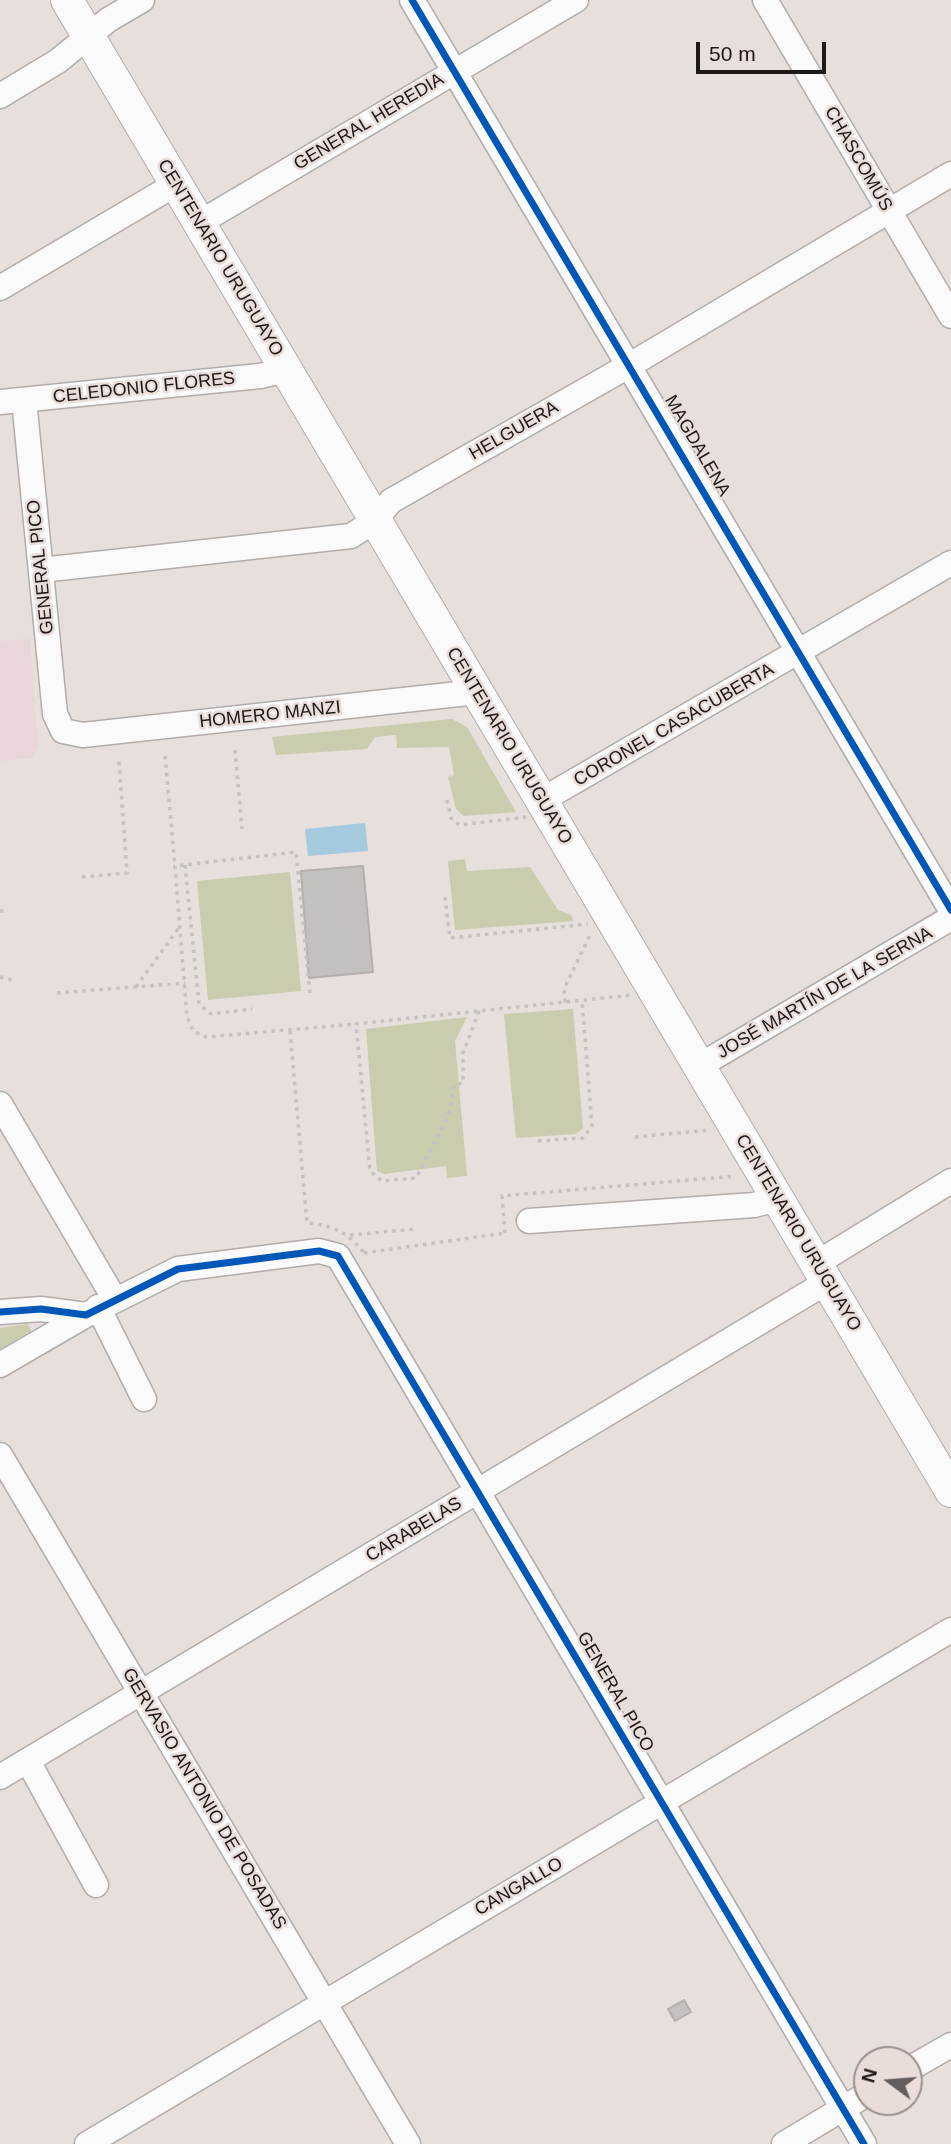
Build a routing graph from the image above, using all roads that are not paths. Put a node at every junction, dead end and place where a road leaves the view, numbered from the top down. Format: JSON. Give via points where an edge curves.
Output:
{"nodes":[{"id":1,"x":67,"y":0,"type":"edge"},
{"id":2,"x":142,"y":0,"type":"edge"},
{"id":3,"x":412,"y":0,"type":"edge"},
{"id":4,"x":576,"y":0,"type":"edge"},
{"id":5,"x":765,"y":0,"type":"edge"},
{"id":6,"x":89,"y":35,"type":"junction"},
{"id":7,"x":454,"y":71,"type":"junction"},
{"id":8,"x":0,"y":96,"type":"edge"},
{"id":9,"x":951,"y":174,"type":"edge"},
{"id":10,"x":176,"y":184,"type":"junction"},
{"id":11,"x":888,"y":211,"type":"junction"},
{"id":12,"x":199,"y":223,"type":"junction"},
{"id":13,"x":0,"y":288,"type":"edge"},
{"id":14,"x":951,"y":316,"type":"edge"},
{"id":15,"x":630,"y":365,"type":"junction"},
{"id":16,"x":287,"y":370,"type":"junction"},
{"id":17,"x":12,"y":401,"type":"edge"},
{"id":18,"x":374,"y":521,"type":"junction"},
{"id":19,"x":951,"y":564,"type":"edge"},
{"id":20,"x":41,"y":570,"type":"junction"},
{"id":21,"x":800,"y":653,"type":"junction"},
{"id":22,"x":477,"y":692,"type":"junction"},
{"id":23,"x":64,"y":731,"type":"joint"},
{"id":24,"x":537,"y":807,"type":"junction"},
{"id":25,"x":951,"y":910,"type":"edge"},
{"id":26,"x":951,"y":918,"type":"edge"},
{"id":27,"x":699,"y":1066,"type":"junction"},
{"id":28,"x":0,"y":1104,"type":"edge"},
{"id":29,"x":951,"y":1181,"type":"edge"},
{"id":30,"x":778,"y":1199,"type":"junction"},
{"id":31,"x":529,"y":1221,"type":"road end"},
{"id":32,"x":822,"y":1273,"type":"junction"},
{"id":33,"x":99,"y":1307,"type":"junction"},
{"id":34,"x":0,"y":1312,"type":"edge"},
{"id":35,"x":0,"y":1365,"type":"edge"},
{"id":36,"x":144,"y":1399,"type":"dead end"},
{"id":37,"x":0,"y":1455,"type":"edge"},
{"id":38,"x":479,"y":1491,"type":"junction"},
{"id":39,"x":951,"y":1491,"type":"edge"},
{"id":40,"x":951,"y":1630,"type":"edge"},
{"id":41,"x":142,"y":1695,"type":"junction"},
{"id":42,"x":28,"y":1761,"type":"junction"},
{"id":43,"x":0,"y":1777,"type":"edge"},
{"id":44,"x":662,"y":1803,"type":"junction"},
{"id":45,"x":96,"y":1885,"type":"dead end"},
{"id":46,"x":325,"y":2001,"type":"junction"},
{"id":47,"x":951,"y":2045,"type":"edge"},
{"id":48,"x":923,"y":2061,"type":"edge"},
{"id":49,"x":853,"y":2102,"type":"edge"},
{"id":50,"x":843,"y":2108,"type":"junction"},
{"id":51,"x":87,"y":2144,"type":"edge"},
{"id":52,"x":408,"y":2144,"type":"edge"},
{"id":53,"x":784,"y":2144,"type":"edge"},
{"id":54,"x":864,"y":2144,"type":"edge"}],
"edges":[{"from":1,"to":6,"type":"main road","name":"CENTENARIO URUGUAYO"},
{"from":2,"to":6,"type":"street"},
{"from":3,"to":7,"type":"street","name":"MAGDALENA"},
{"from":4,"to":7,"type":"street","name":"GENERAL HEREDIA"},
{"from":5,"to":11,"type":"street","name":"CHASCOMÚS"},
{"from":6,"to":8,"type":"street","via":[[58,61]]},
{"from":6,"to":10,"type":"main road","name":"CENTENARIO URUGUAYO"},
{"from":7,"to":12,"type":"street","name":"GENERAL HEREDIA"},
{"from":7,"to":15,"type":"street","name":"MAGDALENA"},
{"from":9,"to":11,"type":"street","name":"HELGUERA"},
{"from":10,"to":12,"type":"main road","name":"CENTENARIO URUGUAYO"},
{"from":10,"to":13,"type":"street"},
{"from":11,"to":14,"type":"street","name":"CHASCOMÚS"},
{"from":11,"to":15,"type":"street","name":"HELGUERA"},
{"from":12,"to":16,"type":"main road","name":"CENTENARIO URUGUAYO"},
{"from":15,"to":18,"type":"street","name":"HELGUERA","via":[[391,501]]},
{"from":15,"to":21,"type":"street","name":"MAGDALENA"},
{"from":16,"to":17,"type":"street","name":"CELEDONIO FLORES"},
{"from":16,"to":18,"type":"main road","name":"CENTENARIO URUGUAYO"},
{"from":17,"to":20,"type":"street","name":"GENERAL PICO"},
{"from":18,"to":20,"type":"street","name":"HELGUERA","via":[[351,536]]},
{"from":18,"to":22,"type":"main road","name":"CENTENARIO URUGUAYO"},
{"from":19,"to":21,"type":"street","name":"CORONEL CASACUBERTA"},
{"from":20,"to":23,"type":"street","name":"GENERAL PICO","via":[[55,714]]},
{"from":21,"to":24,"type":"street","name":"CORONEL CASACUBERTA"},
{"from":21,"to":25,"type":"street","name":"MAGDALENA"},
{"from":22,"to":23,"type":"street","name":"HOMERO MANZI","via":[[83,735]]},
{"from":22,"to":24,"type":"main road","name":"CENTENARIO URUGUAYO"},
{"from":24,"to":27,"type":"main road","name":"CENTENARIO URUGUAYO"},
{"from":26,"to":27,"type":"street","name":"JOSÉ MARTÍN DE LA SERNA"},
{"from":27,"to":30,"type":"main road","name":"CENTENARIO URUGUAYO"},
{"from":28,"to":33,"type":"street"},
{"from":29,"to":32,"type":"street","name":"CARABELAS"},
{"from":30,"to":31,"type":"street","via":[[754,1205]]},
{"from":30,"to":32,"type":"main road","name":"CENTENARIO URUGUAYO"},
{"from":32,"to":38,"type":"street","name":"CARABELAS"},
{"from":32,"to":39,"type":"main road","name":"CENTENARIO URUGUAYO"},
{"from":33,"to":34,"type":"street"},
{"from":33,"to":35,"type":"street"},
{"from":33,"to":36,"type":"street"},
{"from":33,"to":38,"type":"street","name":"GENERAL PICO","via":[[167,1273],[204,1263],[344,1245]]},
{"from":37,"to":41,"type":"street","name":"GERVASIO ANTONIO DE POSADAS"},
{"from":38,"to":41,"type":"street","name":"CARABELAS"},
{"from":38,"to":44,"type":"street","name":"GENERAL PICO"},
{"from":40,"to":44,"type":"street","name":"CANGALLO"},
{"from":41,"to":42,"type":"street","name":"CARABELAS"},
{"from":41,"to":46,"type":"street","name":"GERVASIO ANTONIO DE POSADAS"},
{"from":42,"to":43,"type":"street","name":"CARABELAS"},
{"from":42,"to":45,"type":"street"},
{"from":44,"to":46,"type":"street","name":"CANGALLO"},
{"from":44,"to":50,"type":"street","name":"GENERAL PICO"},
{"from":46,"to":51,"type":"street","name":"CANGALLO"},
{"from":46,"to":52,"type":"street","name":"GERVASIO ANTONIO DE POSADAS"},
{"from":47,"to":48,"type":"street"},
{"from":49,"to":50,"type":"street"},
{"from":50,"to":53,"type":"street"},
{"from":50,"to":54,"type":"street","name":"GENERAL PICO"}]}
